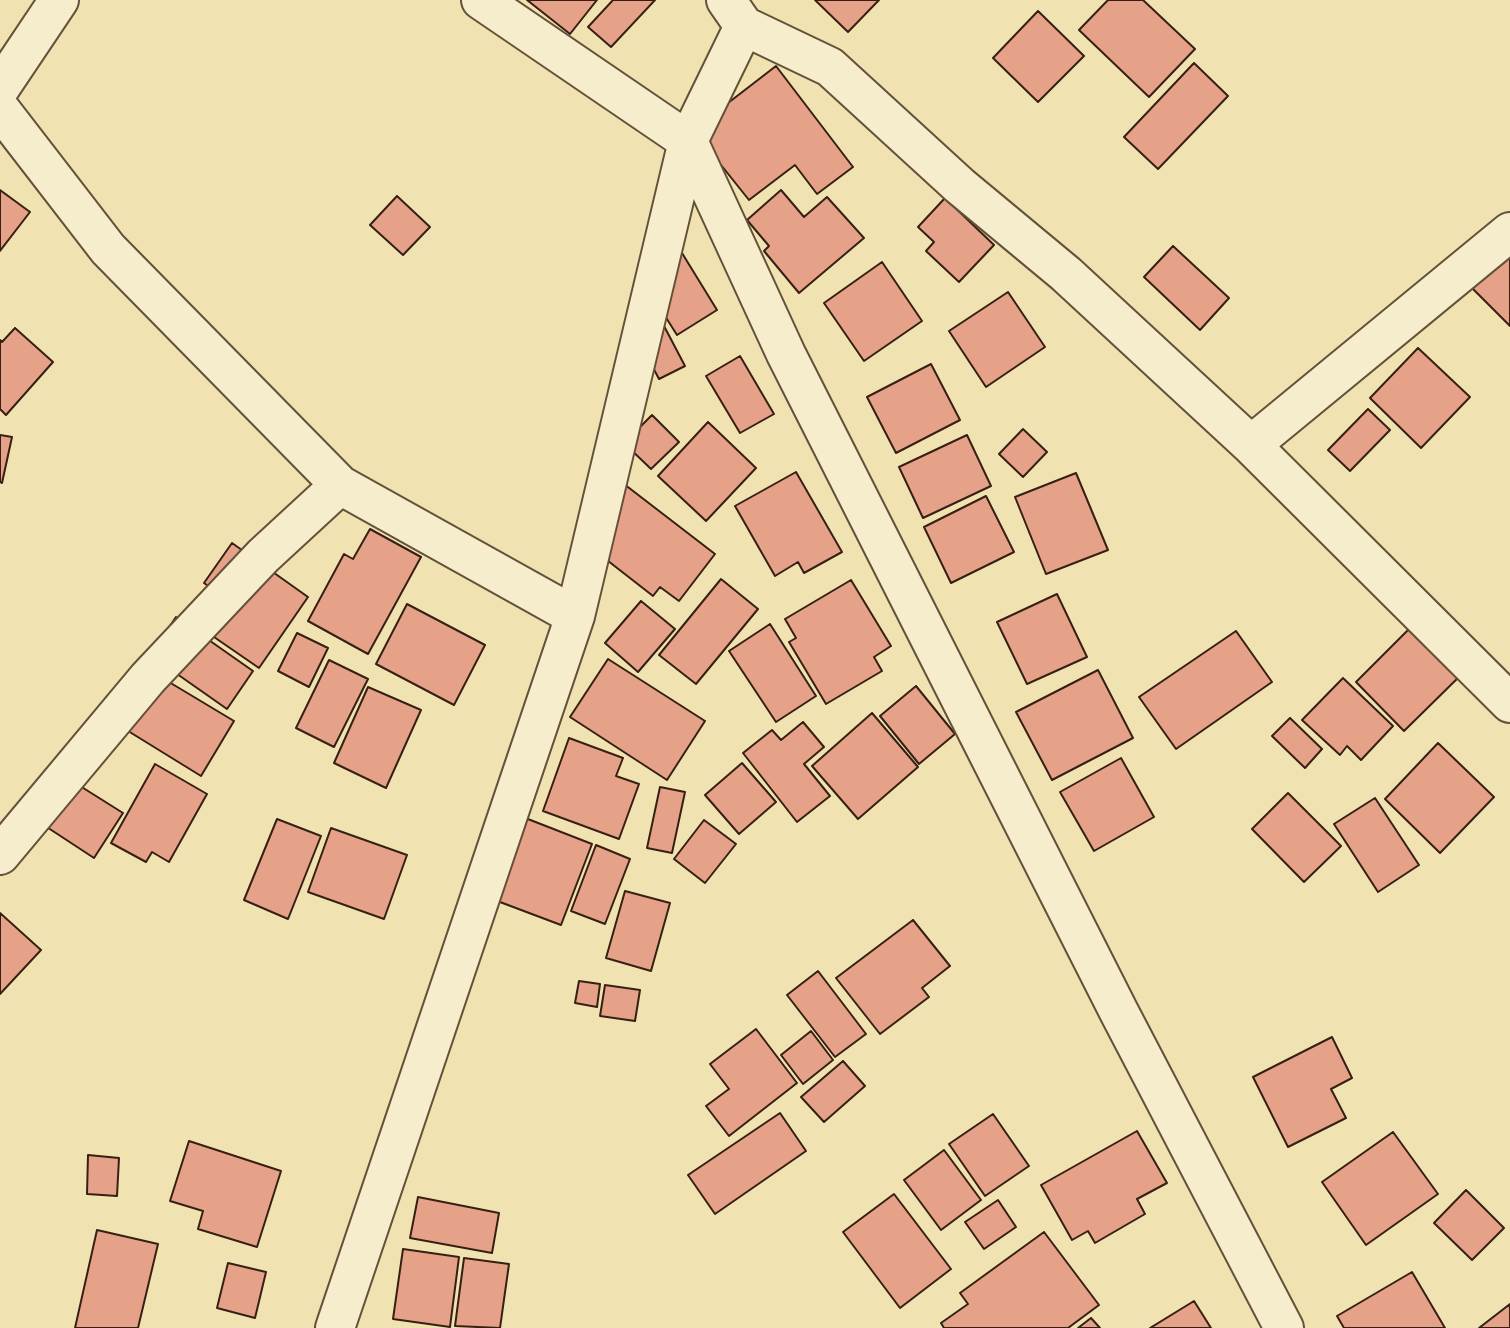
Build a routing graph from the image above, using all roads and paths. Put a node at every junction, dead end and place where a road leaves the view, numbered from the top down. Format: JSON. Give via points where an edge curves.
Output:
{"nodes":[{"id":1,"x":59,"y":0,"type":"edge"},
{"id":2,"x":481,"y":0,"type":"edge"},
{"id":3,"x":735,"y":13,"type":"edge"},
{"id":4,"x":0,"y":88,"type":"edge"},
{"id":5,"x":0,"y":109,"type":"edge"},
{"id":6,"x":688,"y":141,"type":"junction"},
{"id":7,"x":1510,"y":232,"type":"edge"},
{"id":8,"x":1251,"y":445,"type":"junction"},
{"id":9,"x":340,"y":485,"type":"junction"},
{"id":10,"x":575,"y":616,"type":"junction"},
{"id":11,"x":1510,"y":702,"type":"edge"},
{"id":12,"x":0,"y":855,"type":"edge"},
{"id":13,"x":335,"y":1328,"type":"edge"},
{"id":14,"x":1284,"y":1328,"type":"edge"}],
"edges":[{"from":1,"to":4,"type":"street"},
{"from":2,"to":6,"type":"street"},
{"from":3,"to":6,"type":"street"},
{"from":3,"to":8,"type":"street","via":[[830,67],[960,186],[1066,274]]},
{"from":5,"to":9,"type":"street","via":[[108,249]]},
{"from":6,"to":10,"type":"street"},
{"from":6,"to":14,"type":"street","via":[[786,354]]},
{"from":7,"to":8,"type":"street"},
{"from":8,"to":11,"type":"street"},
{"from":9,"to":10,"type":"street"},
{"from":9,"to":12,"type":"street","via":[[263,556],[148,678]]},
{"from":10,"to":13,"type":"street"}]}
